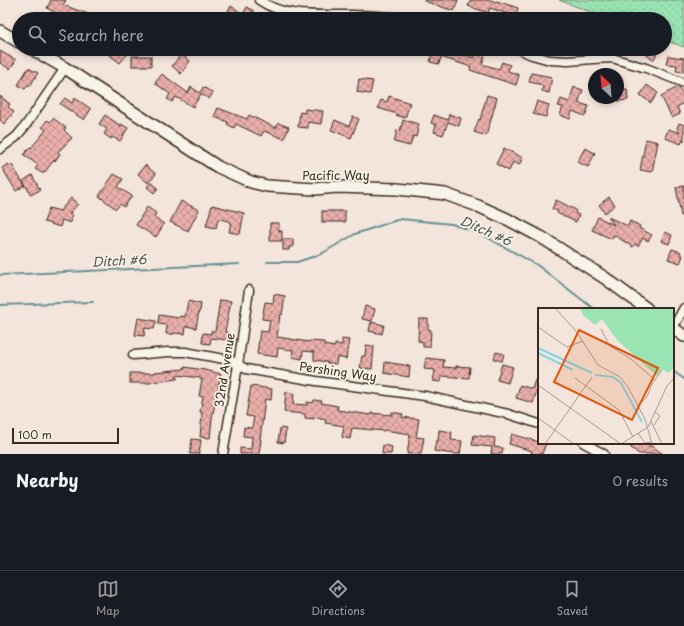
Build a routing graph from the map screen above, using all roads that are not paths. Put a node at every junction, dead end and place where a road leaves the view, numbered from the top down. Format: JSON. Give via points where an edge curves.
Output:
{"nodes":[{"id":1,"x":259,"y":0,"type":"edge"},
{"id":2,"x":284,"y":12,"type":"edge"},
{"id":3,"x":0,"y":31,"type":"edge"},
{"id":4,"x":12,"y":38,"type":"edge"},
{"id":5,"x":44,"y":56,"type":"edge"},
{"id":6,"x":536,"y":56,"type":"edge"},
{"id":7,"x":65,"y":68,"type":"junction"},
{"id":8,"x":684,"y":83,"type":"edge"},
{"id":9,"x":0,"y":149,"type":"edge"},
{"id":10,"x":249,"y":290,"type":"dead end"},
{"id":11,"x":646,"y":308,"type":"edge"},
{"id":12,"x":684,"y":308,"type":"edge"},
{"id":13,"x":674,"y":326,"type":"edge"},
{"id":14,"x":674,"y":329,"type":"edge"},
{"id":15,"x":684,"y":336,"type":"edge"},
{"id":16,"x":134,"y":355,"type":"dead end"},
{"id":17,"x":238,"y":365,"type":"junction"},
{"id":18,"x":538,"y":424,"type":"edge"},
{"id":19,"x":586,"y":444,"type":"edge"},
{"id":20,"x":223,"y":454,"type":"edge"},
{"id":21,"x":604,"y":454,"type":"edge"}],
"edges":[{"from":1,"to":2,"type":"street"},
{"from":3,"to":4,"type":"main road"},
{"from":5,"to":7,"type":"main road","name":"Pacific Way"},
{"from":6,"to":8,"type":"street","via":[[568,61],[612,58]]},
{"from":7,"to":9,"type":"street","via":[[26,126]]},
{"from":7,"to":11,"type":"main road","name":"Pacific Way","via":[[218,167],[251,182],[267,186],[315,189],[397,189],[445,194],[478,206],[541,237]]},
{"from":10,"to":17,"type":"street","name":"32nd Avenue"},
{"from":12,"to":13,"type":"street"},
{"from":14,"to":15,"type":"main road"},
{"from":16,"to":17,"type":"street","name":"Pershing Way","via":[[185,352],[230,360]]},
{"from":17,"to":18,"type":"street","name":"Pershing Way","via":[[246,369],[425,396],[508,414]]},
{"from":17,"to":20,"type":"street","name":"32nd Avenue"},
{"from":19,"to":21,"type":"street"}]}
